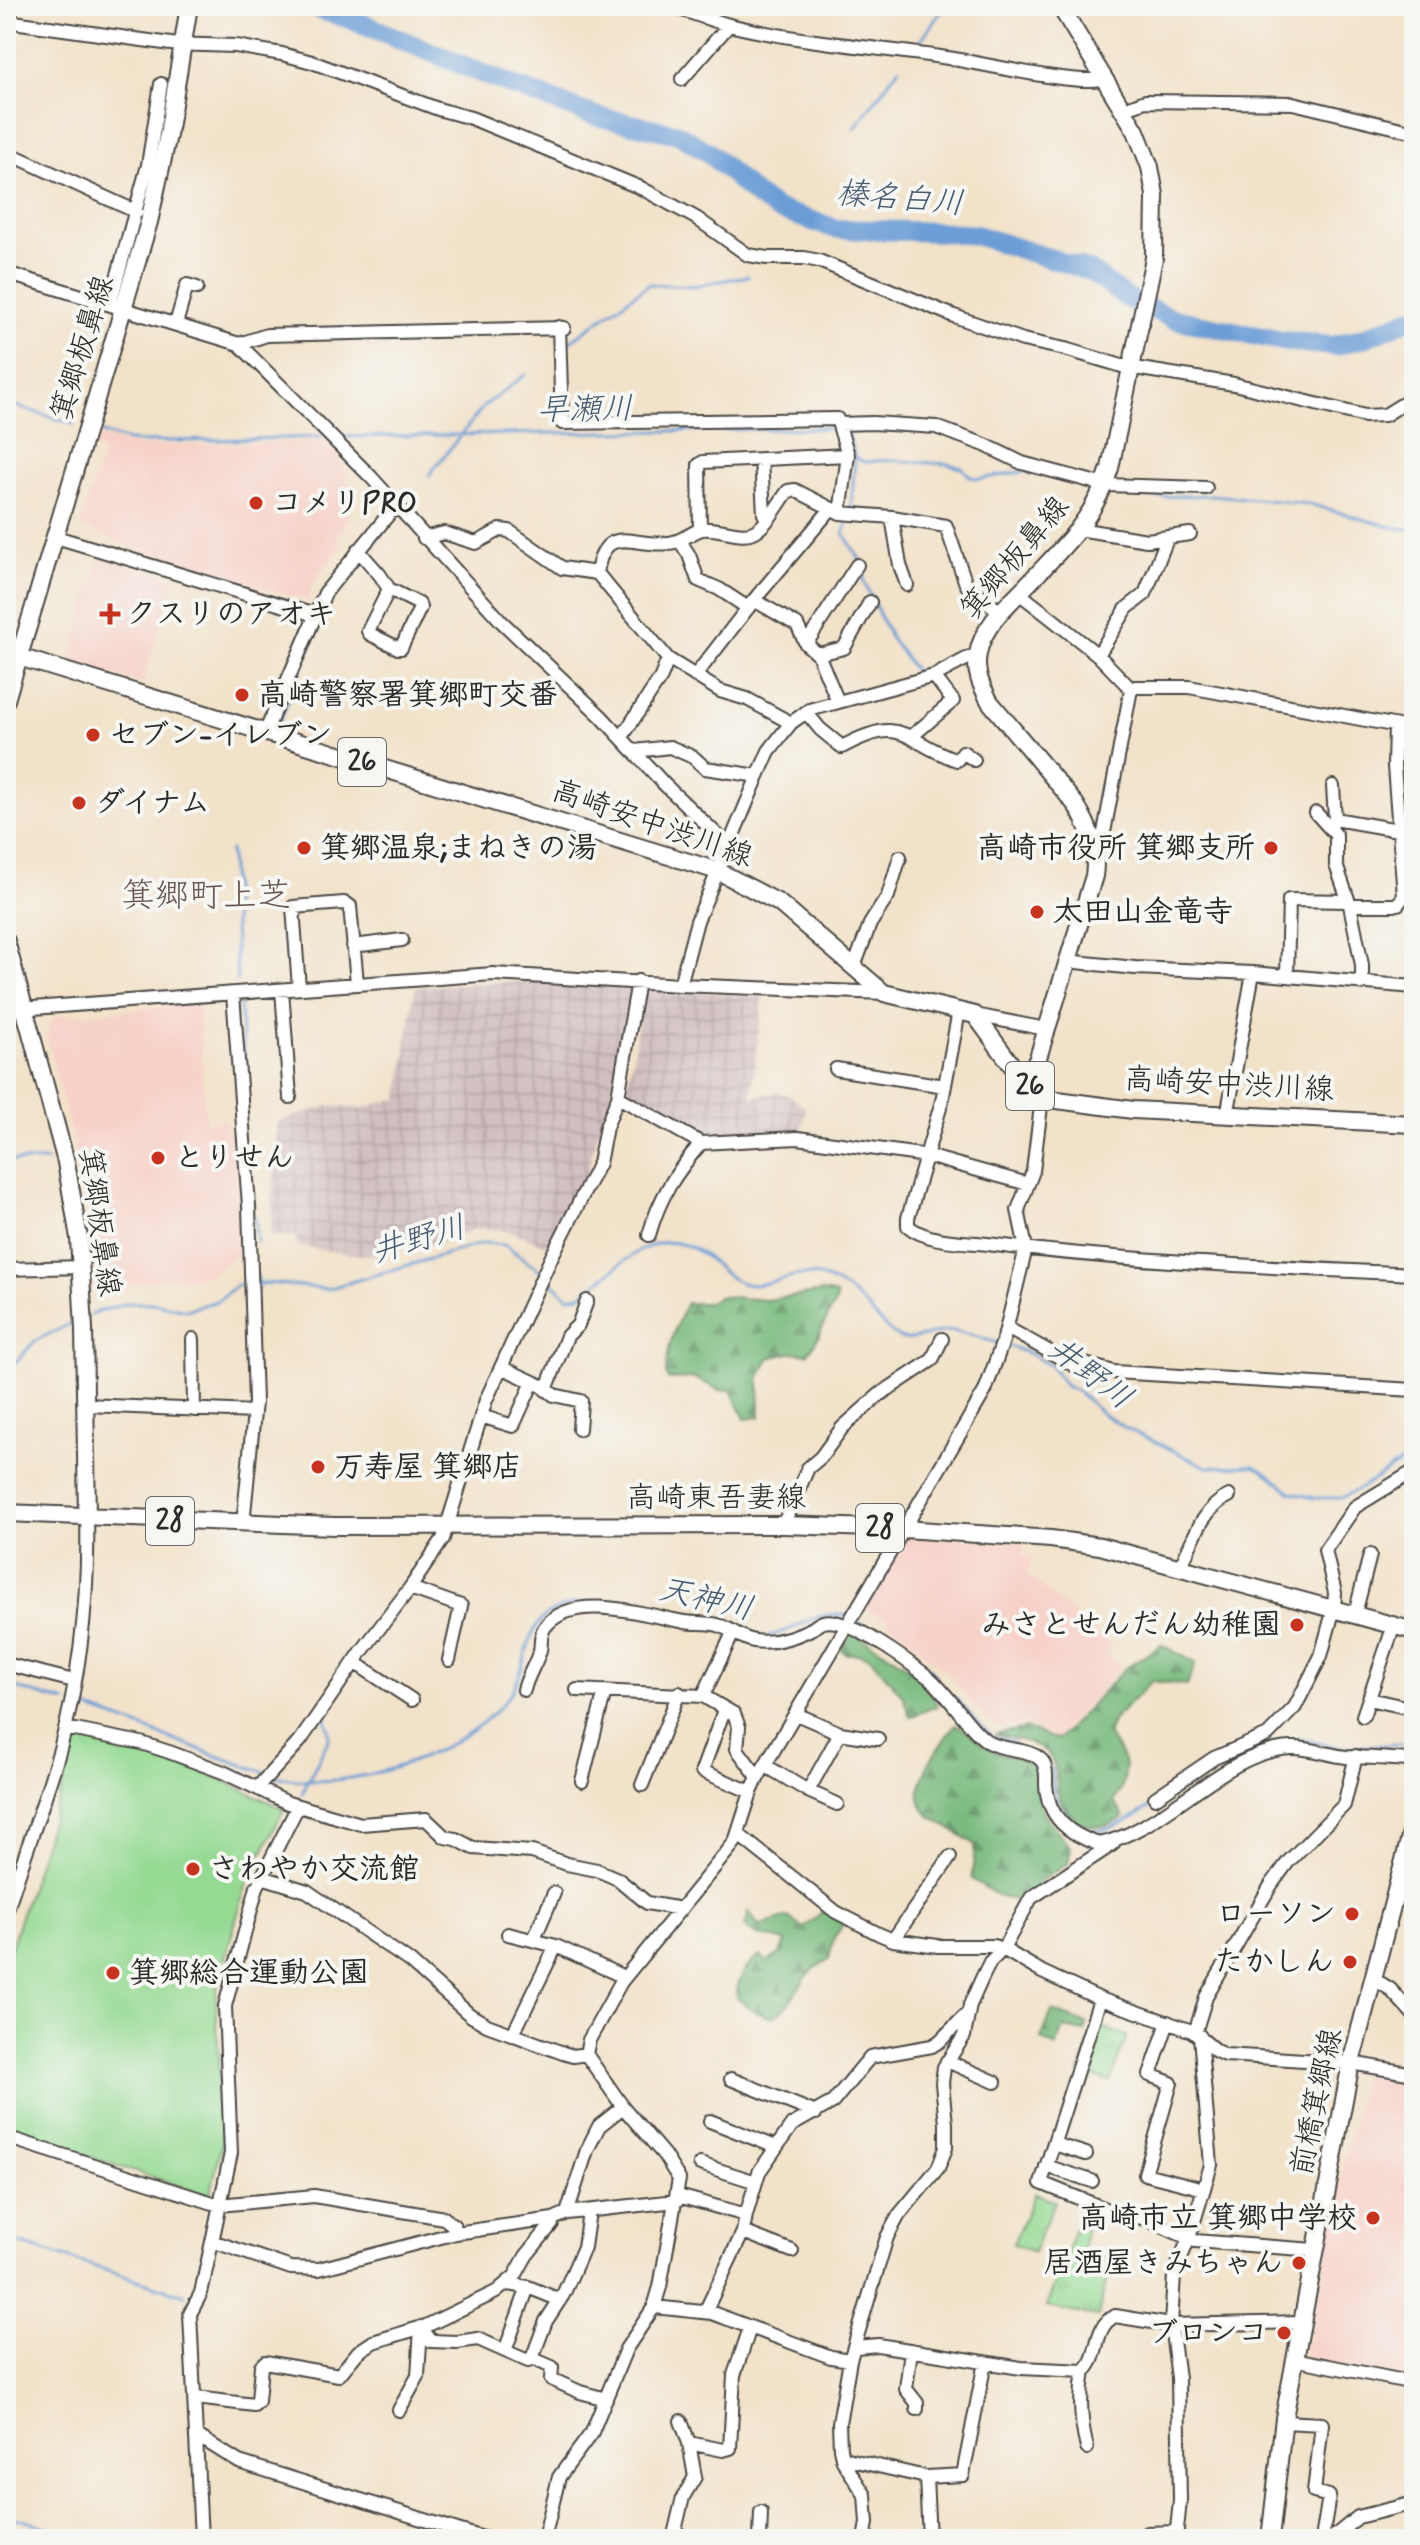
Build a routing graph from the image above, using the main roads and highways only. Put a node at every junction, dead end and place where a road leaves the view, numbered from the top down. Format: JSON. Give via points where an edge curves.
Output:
{"nodes":[{"id":1,"x":189,"y":6,"type":"edge"},
{"id":2,"x":1060,"y":6,"type":"edge"},
{"id":3,"x":13,"y":655,"type":"edge"},
{"id":4,"x":6,"y":700,"type":"edge"},
{"id":5,"x":6,"y":941,"type":"edge"},
{"id":6,"x":1022,"y":1079,"type":"junction"},
{"id":7,"x":1414,"y":1124,"type":"edge"},
{"id":8,"x":6,"y":1513,"type":"edge"},
{"id":9,"x":87,"y":1517,"type":"junction"},
{"id":10,"x":1414,"y":1631,"type":"edge"},
{"id":11,"x":1414,"y":1822,"type":"edge"},
{"id":12,"x":1406,"y":1891,"type":"edge"},
{"id":13,"x":1270,"y":2539,"type":"edge"}],
"edges":[{"from":1,"to":3,"type":"main road","name":"箕郷板鼻線","via":[[159,180],[117,306],[56,537]]},
{"from":2,"to":6,"type":"main road","name":"箕郷板鼻線","via":[[1140,141],[1153,181],[1156,216],[1152,264],[1105,485],[1078,529],[1000,612],[977,658],[990,702],[1076,805],[1095,849],[1094,876],[1037,1061]]},
{"from":3,"to":4,"type":"main road","name":"箕郷板鼻線"},
{"from":3,"to":6,"type":"main road","name":"高崎安中渋川線","number":"26","via":[[718,871],[779,903],[884,993],[967,1013]]},
{"from":5,"to":9,"type":"main road","name":"箕郷板鼻線","via":[[69,1179],[82,1267]]},
{"from":6,"to":7,"type":"main road","name":"高崎安中渋川線","number":"26","via":[[1042,1098],[1133,1110]]},
{"from":8,"to":9,"type":"main road","name":"高崎東吾妻線","number":"28"},
{"from":9,"to":10,"type":"main road","name":"高崎東吾妻線","number":"28","via":[[243,1524],[783,1525],[1068,1541],[1181,1566]]},
{"from":11,"to":12,"type":"main road","name":"前橋箕郷線"},
{"from":12,"to":13,"type":"main road","name":"前橋箕郷線","via":[[1351,2063],[1283,2422]]}]}
